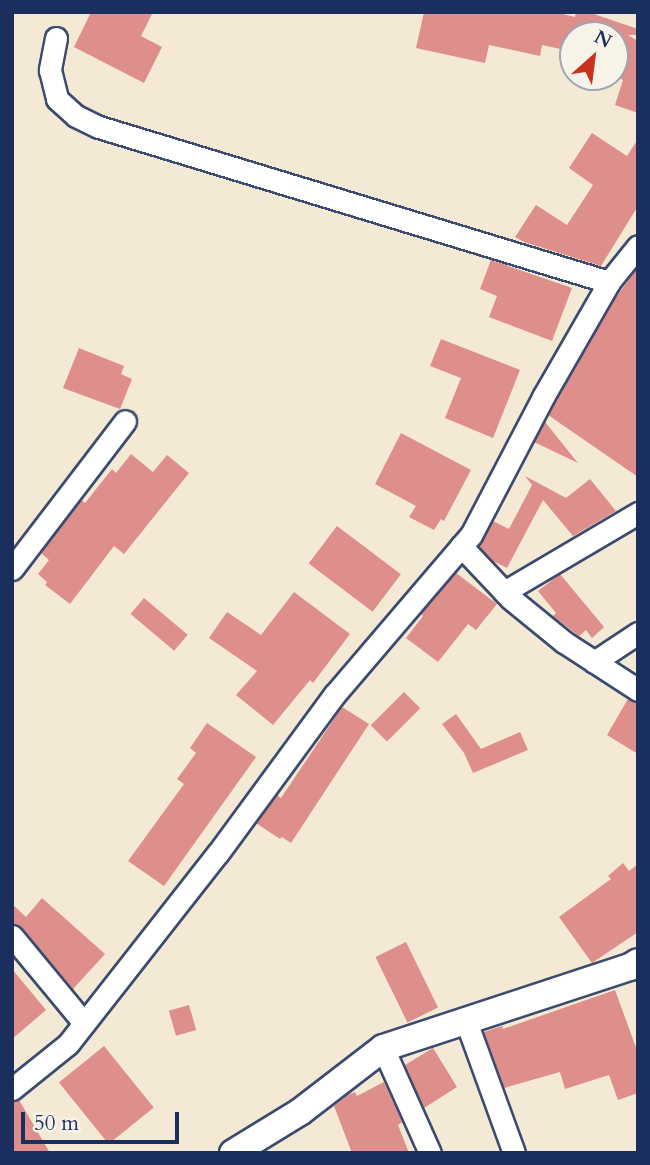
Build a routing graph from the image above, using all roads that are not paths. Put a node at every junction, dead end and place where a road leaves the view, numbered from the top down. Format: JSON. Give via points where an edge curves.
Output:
{"nodes":[{"id":1,"x":56,"y":38,"type":"dead end"},
{"id":2,"x":638,"y":246,"type":"edge"},
{"id":3,"x":609,"y":282,"type":"junction"},
{"id":4,"x":125,"y":421,"type":"dead end"},
{"id":5,"x":638,"y":513,"type":"edge"},
{"id":6,"x":461,"y":546,"type":"junction"},
{"id":7,"x":12,"y":569,"type":"edge"},
{"id":8,"x":504,"y":592,"type":"junction"},
{"id":9,"x":638,"y":633,"type":"edge"},
{"id":10,"x":594,"y":662,"type":"junction"},
{"id":11,"x":638,"y":690,"type":"edge"},
{"id":12,"x":12,"y":936,"type":"edge"},
{"id":13,"x":638,"y":962,"type":"edge"},
{"id":14,"x":466,"y":1021,"type":"junction"},
{"id":15,"x":84,"y":1023,"type":"junction"},
{"id":16,"x":383,"y":1048,"type":"junction"},
{"id":17,"x":12,"y":1089,"type":"edge"},
{"id":18,"x":233,"y":1153,"type":"edge"},
{"id":19,"x":430,"y":1153,"type":"edge"},
{"id":20,"x":514,"y":1153,"type":"edge"}],
"edges":[{"from":1,"to":3,"type":"street","via":[[50,70],[57,99],[76,116],[99,127]]},
{"from":2,"to":3,"type":"street"},
{"from":3,"to":6,"type":"street"},
{"from":4,"to":7,"type":"street"},
{"from":5,"to":8,"type":"street"},
{"from":6,"to":8,"type":"street"},
{"from":6,"to":15,"type":"street","via":[[335,694]]},
{"from":8,"to":10,"type":"street"},
{"from":9,"to":10,"type":"street"},
{"from":10,"to":11,"type":"street"},
{"from":12,"to":15,"type":"street"},
{"from":13,"to":14,"type":"main road"},
{"from":14,"to":16,"type":"main road"},
{"from":14,"to":20,"type":"street"},
{"from":15,"to":17,"type":"street","via":[[68,1044]]},
{"from":16,"to":18,"type":"main road","via":[[300,1112]]},
{"from":16,"to":19,"type":"street"}]}
